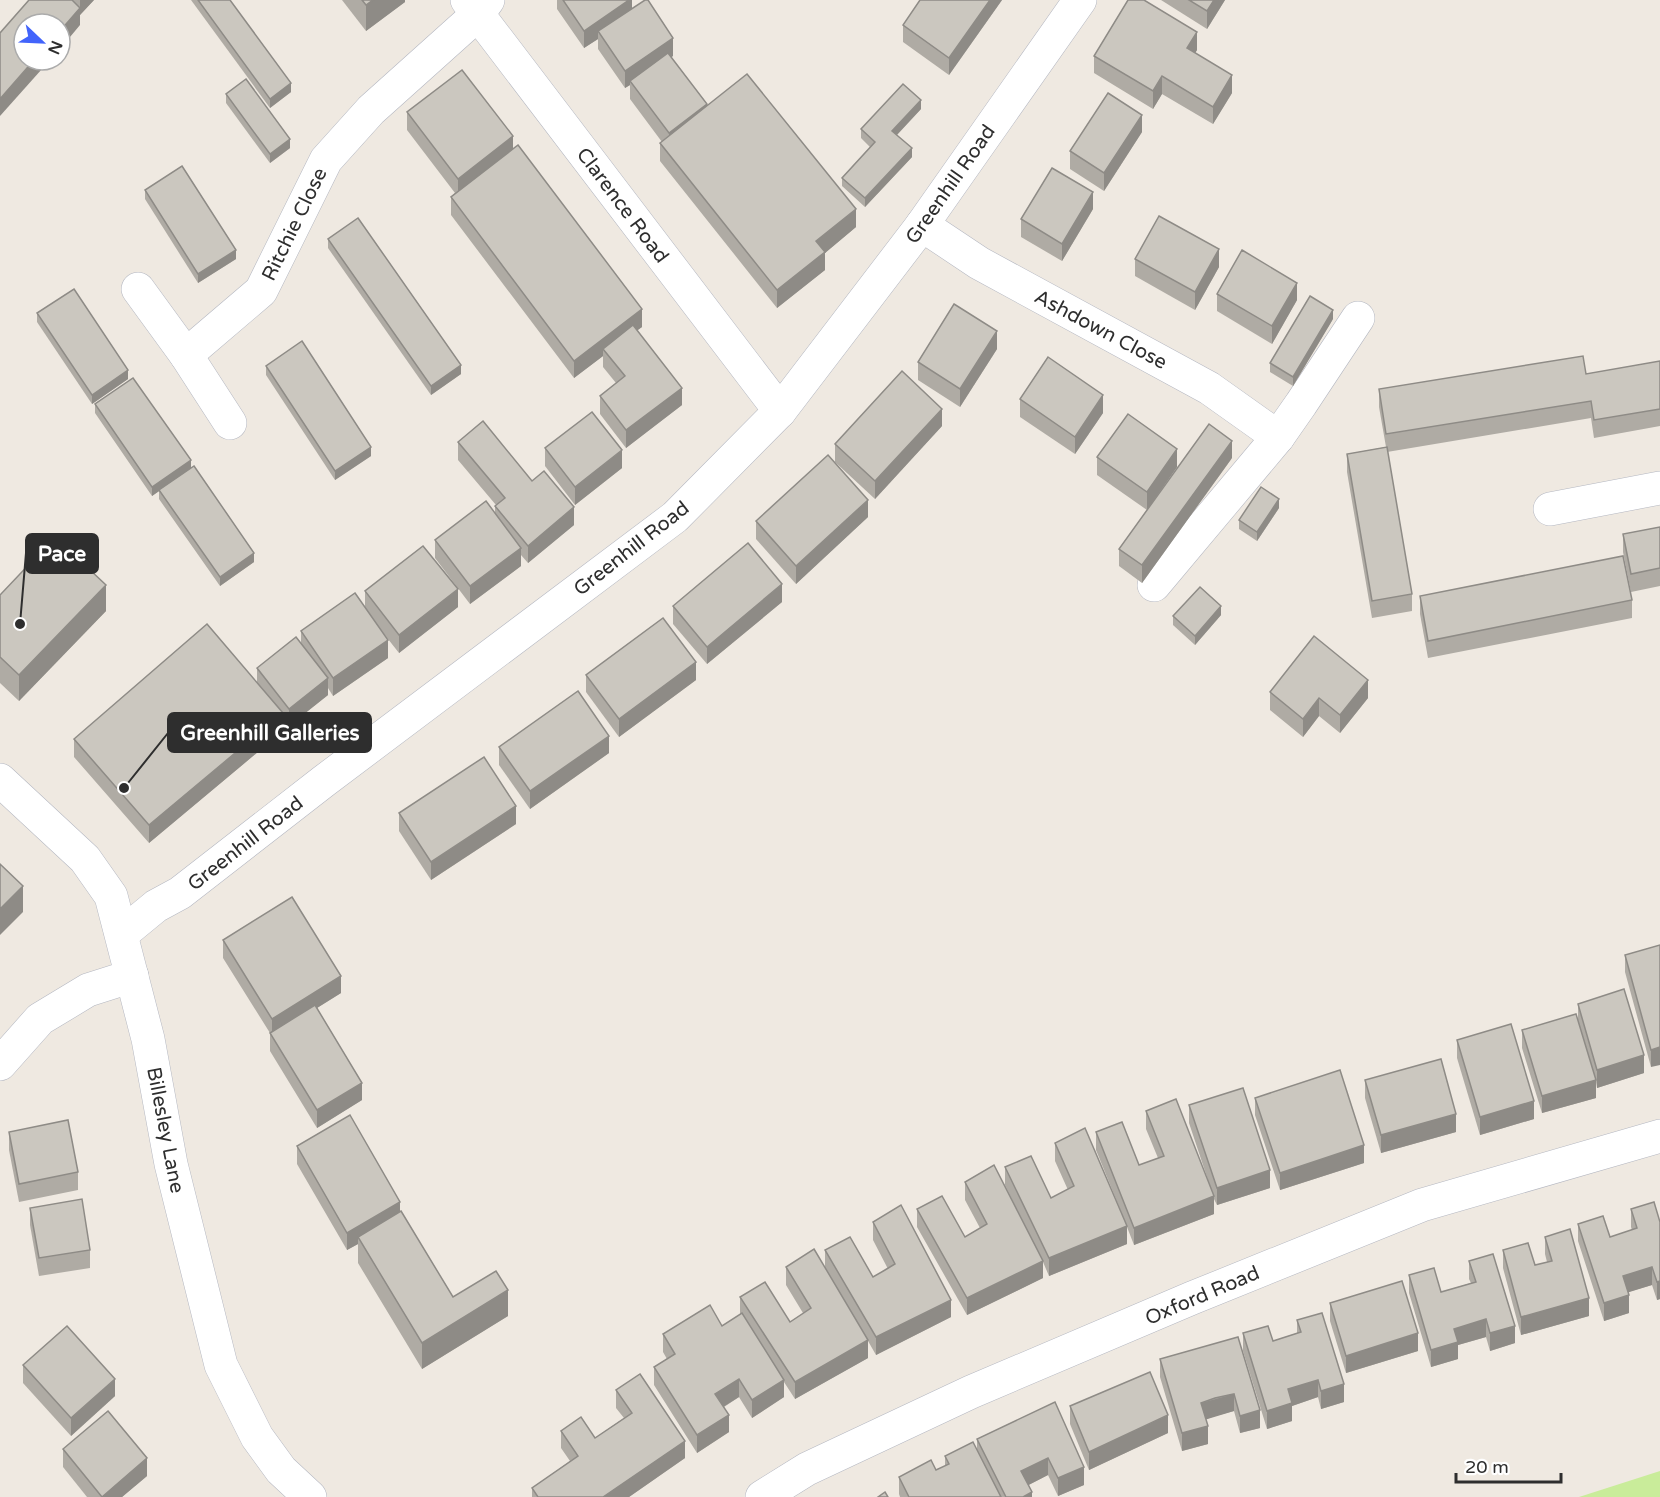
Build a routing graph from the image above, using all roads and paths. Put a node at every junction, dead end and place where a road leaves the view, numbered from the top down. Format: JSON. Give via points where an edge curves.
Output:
{"nodes":[{"id":1,"x":1080,"y":0,"type":"edge"},
{"id":2,"x":478,"y":5,"type":"edge"},
{"id":3,"x":922,"y":225,"type":"junction"},
{"id":4,"x":138,"y":289,"type":"dead end"},
{"id":5,"x":1358,"y":318,"type":"dead end"},
{"id":6,"x":186,"y":355,"type":"junction"},
{"id":7,"x":780,"y":411,"type":"junction"},
{"id":8,"x":230,"y":423,"type":"dead end"},
{"id":9,"x":1278,"y":437,"type":"junction"},
{"id":10,"x":1660,"y":488,"type":"edge"},
{"id":11,"x":1550,"y":509,"type":"dead end"},
{"id":12,"x":1154,"y":585,"type":"dead end"},
{"id":13,"x":0,"y":780,"type":"edge"},
{"id":14,"x":122,"y":934,"type":"junction"},
{"id":15,"x":132,"y":976,"type":"junction"},
{"id":16,"x":0,"y":1064,"type":"edge"},
{"id":17,"x":1660,"y":1136,"type":"edge"},
{"id":18,"x":310,"y":1497,"type":"edge"},
{"id":19,"x":762,"y":1497,"type":"edge"}],
"edges":[{"from":1,"to":3,"type":"street","name":"Greenhill Road"},
{"from":2,"to":6,"type":"street","name":"Ritchie Close","via":[[326,160],[261,291]]},
{"from":2,"to":7,"type":"street","name":"Clarence Road"},
{"from":3,"to":7,"type":"street","name":"Greenhill Road"},
{"from":3,"to":9,"type":"street","name":"Ashdown Close","via":[[979,263],[1209,388]]},
{"from":4,"to":6,"type":"street"},
{"from":5,"to":9,"type":"street"},
{"from":6,"to":8,"type":"street"},
{"from":7,"to":14,"type":"street","name":"Greenhill Road","via":[[675,517]]},
{"from":9,"to":12,"type":"street"},
{"from":10,"to":11,"type":"street"},
{"from":13,"to":14,"type":"street","name":"Billesley Lane","via":[[85,859],[111,896]]},
{"from":14,"to":15,"type":"street","name":"Billesley Lane"},
{"from":15,"to":16,"type":"street","via":[[88,990],[40,1019]]},
{"from":15,"to":18,"type":"street","name":"Billesley Lane","via":[[171,1164],[221,1365],[257,1437],[282,1470]]},
{"from":17,"to":19,"type":"street","name":"Oxford Road","via":[[1411,1209],[971,1392],[807,1469]]}]}
